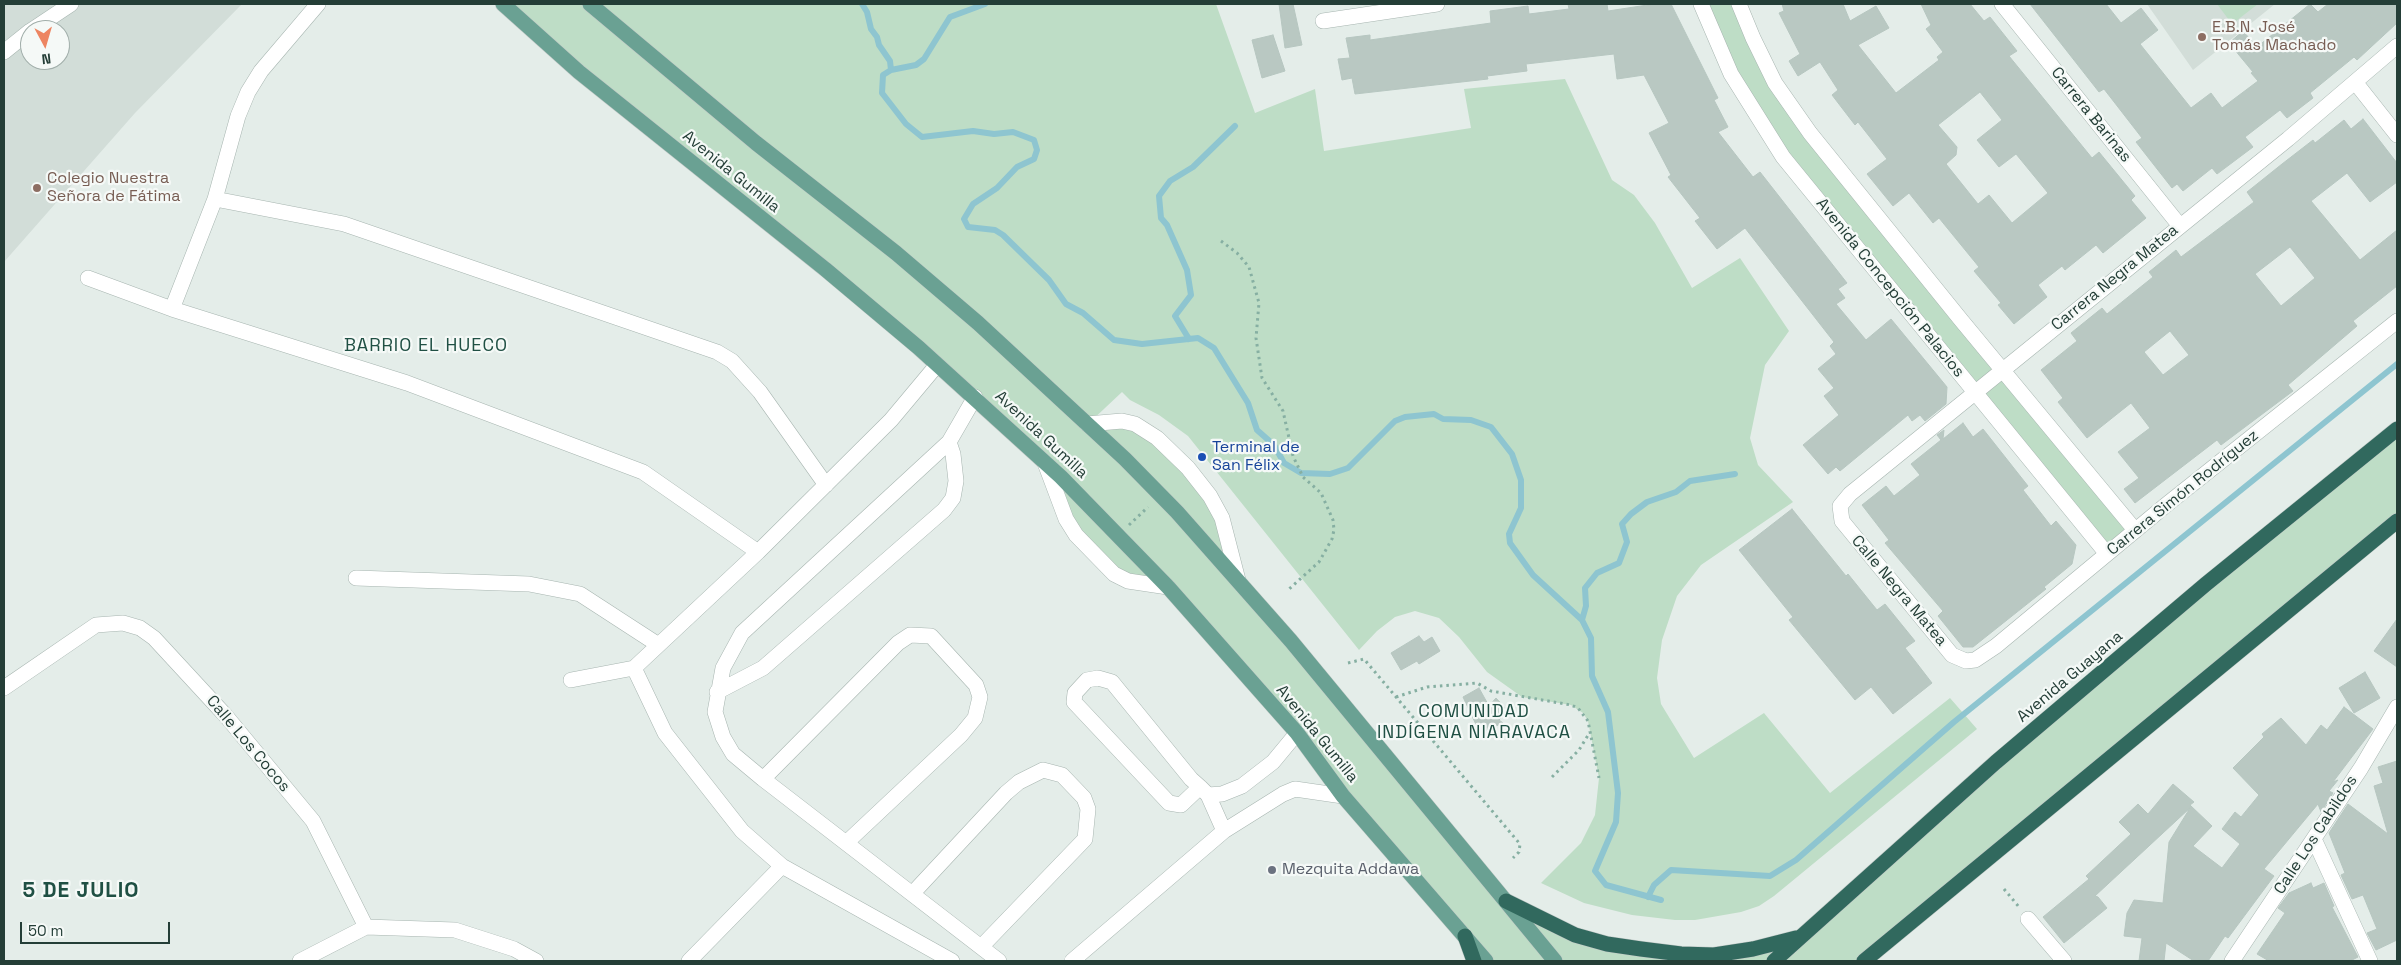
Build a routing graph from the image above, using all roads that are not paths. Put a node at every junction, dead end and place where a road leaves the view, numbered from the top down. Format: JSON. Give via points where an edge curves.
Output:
{"nodes":[{"id":1,"x":70,"y":4,"type":"edge"},
{"id":2,"x":318,"y":4,"type":"edge"},
{"id":3,"x":503,"y":4,"type":"edge"},
{"id":4,"x":590,"y":4,"type":"edge"},
{"id":5,"x":1437,"y":4,"type":"edge"},
{"id":6,"x":1700,"y":4,"type":"edge"},
{"id":7,"x":1738,"y":4,"type":"edge"},
{"id":8,"x":2002,"y":4,"type":"edge"},
{"id":9,"x":47,"y":20,"type":"edge"},
{"id":10,"x":1324,"y":21,"type":"dead end"},
{"id":11,"x":20,"y":40,"type":"edge"},
{"id":12,"x":2397,"y":46,"type":"edge"},
{"id":13,"x":4,"y":52,"type":"edge"},
{"id":14,"x":2355,"y":82,"type":"junction"},
{"id":15,"x":2397,"y":135,"type":"edge"},
{"id":16,"x":215,"y":199,"type":"junction"},
{"id":17,"x":2180,"y":226,"type":"junction"},
{"id":18,"x":88,"y":278,"type":"dead end"},
{"id":19,"x":172,"y":309,"type":"junction"},
{"id":20,"x":2397,"y":321,"type":"edge"},
{"id":21,"x":937,"y":365,"type":"junction"},
{"id":22,"x":2002,"y":370,"type":"junction"},
{"id":23,"x":1974,"y":392,"type":"junction"},
{"id":24,"x":975,"y":397,"type":"junction"},
{"id":25,"x":1087,"y":424,"type":"junction"},
{"id":26,"x":2397,"y":429,"type":"edge"},
{"id":27,"x":949,"y":442,"type":"junction"},
{"id":28,"x":1045,"y":463,"type":"junction"},
{"id":29,"x":826,"y":485,"type":"junction"},
{"id":30,"x":1840,"y":514,"type":"joint"},
{"id":31,"x":2397,"y":521,"type":"edge"},
{"id":32,"x":2135,"y":530,"type":"junction"},
{"id":33,"x":758,"y":552,"type":"junction"},
{"id":34,"x":2107,"y":554,"type":"junction"},
{"id":35,"x":356,"y":578,"type":"dead end"},
{"id":36,"x":1238,"y":580,"type":"junction"},
{"id":37,"x":1168,"y":588,"type":"junction"},
{"id":38,"x":657,"y":644,"type":"junction"},
{"id":39,"x":1966,"y":661,"type":"joint"},
{"id":40,"x":634,"y":668,"type":"junction"},
{"id":41,"x":571,"y":680,"type":"dead end"},
{"id":42,"x":4,"y":688,"type":"edge"},
{"id":43,"x":717,"y":692,"type":"junction"},
{"id":44,"x":2397,"y":707,"type":"edge"},
{"id":45,"x":1297,"y":733,"type":"junction"},
{"id":46,"x":763,"y":779,"type":"junction"},
{"id":47,"x":1204,"y":791,"type":"junction"},
{"id":48,"x":1343,"y":796,"type":"junction"},
{"id":49,"x":1224,"y":831,"type":"junction"},
{"id":50,"x":2314,"y":839,"type":"junction"},
{"id":51,"x":846,"y":843,"type":"junction"},
{"id":52,"x":782,"y":866,"type":"junction"},
{"id":53,"x":912,"y":894,"type":"junction"},
{"id":54,"x":1506,"y":901,"type":"junction"},
{"id":55,"x":2028,"y":919,"type":"dead end"},
{"id":56,"x":366,"y":927,"type":"junction"},
{"id":57,"x":1465,"y":936,"type":"junction"},
{"id":58,"x":1802,"y":936,"type":"junction"},
{"id":59,"x":981,"y":947,"type":"junction"},
{"id":60,"x":300,"y":961,"type":"edge"},
{"id":61,"x":536,"y":961,"type":"edge"},
{"id":62,"x":689,"y":961,"type":"edge"},
{"id":63,"x":952,"y":961,"type":"edge"},
{"id":64,"x":999,"y":961,"type":"edge"},
{"id":65,"x":1072,"y":961,"type":"edge"},
{"id":66,"x":1474,"y":961,"type":"edge"},
{"id":67,"x":1486,"y":961,"type":"edge"},
{"id":68,"x":1555,"y":961,"type":"edge"},
{"id":69,"x":1774,"y":961,"type":"edge"},
{"id":70,"x":1864,"y":961,"type":"edge"},
{"id":71,"x":2064,"y":961,"type":"edge"},
{"id":72,"x":2232,"y":961,"type":"edge"},
{"id":73,"x":2370,"y":961,"type":"edge"}],
"edges":[{"from":1,"to":9,"type":"street"},
{"from":2,"to":16,"type":"street","via":[[261,71],[248,92]]},
{"from":3,"to":21,"type":"main road","name":"Avenida Gumilla","via":[[579,72],[825,269]]},
{"from":4,"to":25,"type":"main road","via":[[756,143],[896,252]]},
{"from":5,"to":10,"type":"street"},
{"from":6,"to":23,"type":"street","name":"Avenida Concepción Palacios","via":[[1731,74],[1779,151]]},
{"from":7,"to":22,"type":"street","via":[[1762,59],[1800,118]]},
{"from":8,"to":17,"type":"street","name":"Carrera Barinas"},
{"from":11,"to":13,"type":"street"},
{"from":12,"to":14,"type":"street","name":"Carrera Negra Matea"},
{"from":14,"to":15,"type":"street"},
{"from":14,"to":17,"type":"street","name":"Carrera Negra Matea"},
{"from":16,"to":19,"type":"street"},
{"from":16,"to":29,"type":"street","via":[[344,224],[717,352],[732,361],[760,392]]},
{"from":17,"to":22,"type":"street","name":"Carrera Negra Matea"},
{"from":18,"to":19,"type":"street"},
{"from":19,"to":33,"type":"street","via":[[407,383],[642,472]]},
{"from":20,"to":32,"type":"street","name":"Carrera Simón Rodríguez"},
{"from":21,"to":24,"type":"main road","name":"Avenida Gumilla"},
{"from":21,"to":29,"type":"street","via":[[892,420]]},
{"from":22,"to":23,"type":"street","name":"Carrera Negra Matea"},
{"from":22,"to":32,"type":"street"},
{"from":23,"to":30,"type":"street","name":"Carrera Negra Matea","via":[[1850,494],[1843,501]]},
{"from":23,"to":34,"type":"street","name":"Avenida Concepción Palacios"},
{"from":24,"to":27,"type":"street"},
{"from":24,"to":28,"type":"main road","name":"Avenida Gumilla"},
{"from":25,"to":36,"type":"main road","via":[[1160,495]]},
{"from":25,"to":36,"type":"street","via":[[1122,421],[1135,424],[1157,438],[1188,468],[1222,518]]},
{"from":26,"to":58,"type":"highway","name":"Avenida Guayana","via":[[2206,584],[1996,762]]},
{"from":27,"to":43,"type":"street","via":[[742,633],[723,668]]},
{"from":27,"to":43,"type":"street","via":[[956,481],[953,498],[944,510],[763,668]]},
{"from":28,"to":37,"type":"main road","name":"Avenida Gumilla"},
{"from":28,"to":37,"type":"street","via":[[1071,527],[1114,574],[1128,581]]},
{"from":29,"to":33,"type":"street"},
{"from":30,"to":39,"type":"street","name":"Calle Negra Matea","via":[[1849,531],[1952,655]]},
{"from":31,"to":70,"type":"highway"},
{"from":32,"to":34,"type":"street","name":"Carrera Simón Rodríguez"},
{"from":33,"to":38,"type":"street"},
{"from":34,"to":39,"type":"street","name":"Carrera Simón Rodríguez","via":[[1996,646],[1982,656]]},
{"from":35,"to":38,"type":"street","via":[[529,584],[580,594]]},
{"from":36,"to":54,"type":"main road"},
{"from":37,"to":45,"type":"main road","name":"Avenida Gumilla"},
{"from":38,"to":40,"type":"street"},
{"from":40,"to":41,"type":"street"},
{"from":40,"to":52,"type":"street","via":[[665,733],[742,831]]},
{"from":42,"to":56,"type":"street","name":"Calle Los Cocos","via":[[96,625],[123,623],[140,628],[154,638],[226,716],[313,821]]},
{"from":43,"to":46,"type":"street","via":[[715,712],[723,737],[733,754]]},
{"from":44,"to":50,"type":"street","name":"Calle Los Cabildos"},
{"from":45,"to":47,"type":"street","via":[[1272,762],[1242,786],[1222,794]]},
{"from":45,"to":48,"type":"main road","name":"Avenida Gumilla"},
{"from":46,"to":51,"type":"street"},
{"from":46,"to":51,"type":"street","via":[[898,643],[910,635],[931,636],[976,685],[980,697],[975,718]]},
{"from":47,"to":47,"type":"street","via":[[1112,682],[1098,678],[1087,680],[1075,693],[1074,702],[1170,802],[1181,805]]},
{"from":47,"to":49,"type":"street"},
{"from":48,"to":49,"type":"street","via":[[1295,789]]},
{"from":48,"to":57,"type":"main road","name":"Avenida Gumilla"},
{"from":49,"to":65,"type":"street"},
{"from":50,"to":72,"type":"street","name":"Calle Los Cabildos"},
{"from":50,"to":73,"type":"street"},
{"from":51,"to":53,"type":"street"},
{"from":52,"to":62,"type":"street"},
{"from":52,"to":63,"type":"street"},
{"from":53,"to":59,"type":"street"},
{"from":53,"to":59,"type":"street","via":[[1019,782],[1043,770],[1062,774],[1084,798],[1088,810],[1085,839]]},
{"from":54,"to":58,"type":"highway","via":[[1575,935],[1607,944],[1671,953],[1714,955]]},
{"from":54,"to":68,"type":"main road"},
{"from":55,"to":71,"type":"street"},
{"from":56,"to":60,"type":"street"},
{"from":56,"to":61,"type":"street","via":[[455,930],[514,949]]},
{"from":57,"to":66,"type":"highway"},
{"from":57,"to":67,"type":"main road","name":"Avenida Gumilla"},
{"from":58,"to":69,"type":"highway","name":"Avenida Guayana"},
{"from":59,"to":64,"type":"street"}]}
